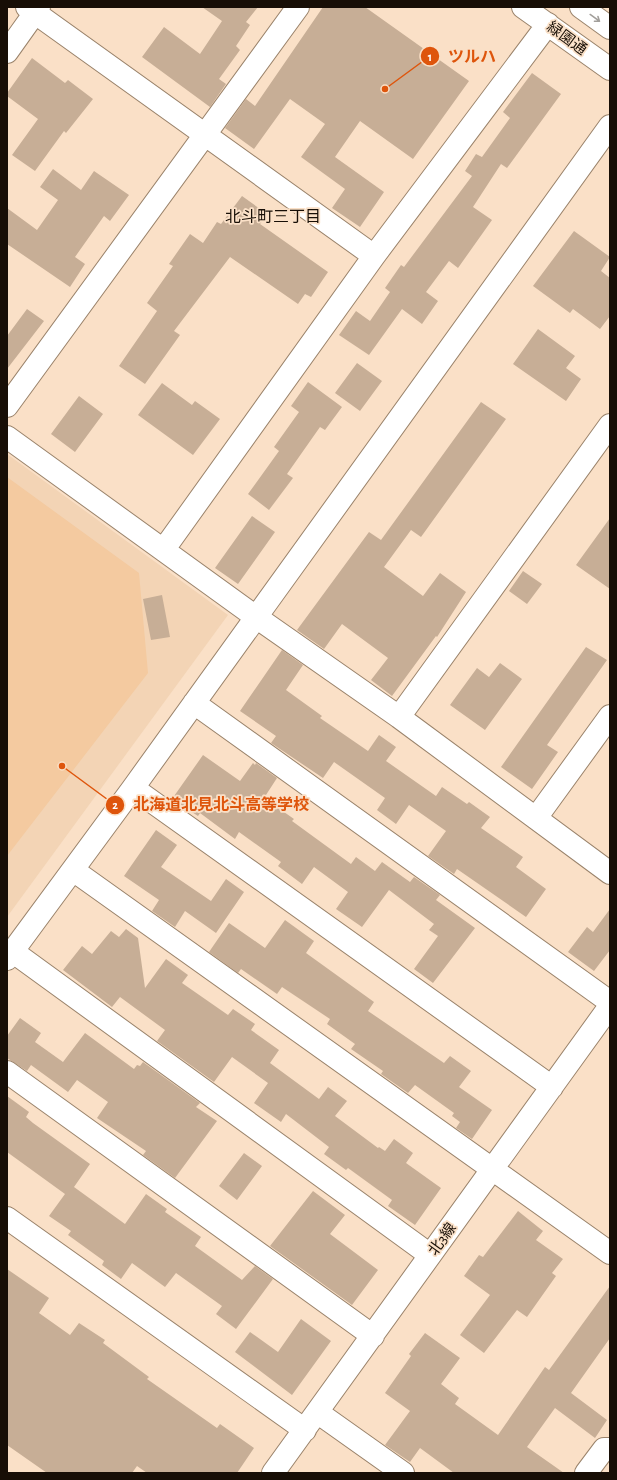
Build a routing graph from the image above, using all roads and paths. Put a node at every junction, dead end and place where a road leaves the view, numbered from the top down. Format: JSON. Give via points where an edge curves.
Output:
{"nodes":[{"id":1,"x":298,"y":7,"type":"edge"},
{"id":2,"x":523,"y":7,"type":"edge"},
{"id":3,"x":581,"y":7,"type":"edge"},
{"id":4,"x":34,"y":9,"type":"edge"},
{"id":5,"x":548,"y":24,"type":"junction"},
{"id":6,"x":610,"y":28,"type":"edge"},
{"id":7,"x":7,"y":52,"type":"edge"},
{"id":8,"x":610,"y":69,"type":"edge"},
{"id":9,"x":610,"y":126,"type":"edge"},
{"id":10,"x":205,"y":134,"type":"junction"},
{"id":11,"x":374,"y":256,"type":"junction"},
{"id":12,"x":7,"y":406,"type":"edge"},
{"id":13,"x":610,"y":424,"type":"edge"},
{"id":14,"x":7,"y":437,"type":"edge"},
{"id":15,"x":164,"y":549,"type":"junction"},
{"id":16,"x":256,"y":617,"type":"junction"},
{"id":17,"x":194,"y":703,"type":"junction"},
{"id":18,"x":610,"y":716,"type":"edge"},
{"id":19,"x":399,"y":717,"type":"junction"},
{"id":20,"x":133,"y":788,"type":"junction"},
{"id":21,"x":536,"y":818,"type":"junction"},
{"id":22,"x":73,"y":870,"type":"junction"},
{"id":23,"x":610,"y":873,"type":"edge"},
{"id":24,"x":10,"y":955,"type":"edge"},
{"id":25,"x":610,"y":1002,"type":"edge"},
{"id":26,"x":610,"y":1006,"type":"edge"},
{"id":27,"x":7,"y":1072,"type":"edge"},
{"id":28,"x":552,"y":1087,"type":"junction"},
{"id":29,"x":492,"y":1170,"type":"junction"},
{"id":30,"x":7,"y":1218,"type":"edge"},
{"id":31,"x":610,"y":1253,"type":"edge"},
{"id":32,"x":430,"y":1255,"type":"junction"},
{"id":33,"x":373,"y":1336,"type":"junction"},
{"id":34,"x":317,"y":1412,"type":"junction"},
{"id":35,"x":304,"y":1430,"type":"junction"},
{"id":36,"x":610,"y":1449,"type":"edge"},
{"id":37,"x":273,"y":1473,"type":"edge"},
{"id":38,"x":403,"y":1473,"type":"edge"},
{"id":39,"x":586,"y":1473,"type":"edge"}],
"edges":[{"from":1,"to":10,"type":"street"},
{"from":2,"to":5,"type":"street","name":"緑園通"},
{"from":3,"to":6,"type":"street","one_way":true},
{"from":4,"to":7,"type":"street"},
{"from":4,"to":10,"type":"street"},
{"from":5,"to":8,"type":"street","name":"緑園通"},
{"from":5,"to":11,"type":"street"},
{"from":9,"to":16,"type":"street"},
{"from":10,"to":11,"type":"street"},
{"from":10,"to":12,"type":"street"},
{"from":11,"to":15,"type":"street"},
{"from":13,"to":19,"type":"street"},
{"from":14,"to":15,"type":"street"},
{"from":15,"to":16,"type":"street"},
{"from":16,"to":17,"type":"street"},
{"from":16,"to":19,"type":"street"},
{"from":17,"to":20,"type":"street"},
{"from":17,"to":25,"type":"street"},
{"from":18,"to":21,"type":"street"},
{"from":19,"to":21,"type":"street"},
{"from":20,"to":22,"type":"street"},
{"from":20,"to":28,"type":"street"},
{"from":21,"to":23,"type":"street"},
{"from":22,"to":24,"type":"street"},
{"from":22,"to":29,"type":"street"},
{"from":24,"to":32,"type":"street"},
{"from":26,"to":28,"type":"street","name":"北3線"},
{"from":27,"to":33,"type":"street"},
{"from":28,"to":29,"type":"street","name":"北3線"},
{"from":29,"to":31,"type":"street"},
{"from":29,"to":32,"type":"street","name":"北3線"},
{"from":30,"to":35,"type":"street"},
{"from":32,"to":33,"type":"street","name":"北3線"},
{"from":33,"to":34,"type":"street","name":"北3線"},
{"from":34,"to":35,"type":"street","name":"北3線"},
{"from":34,"to":38,"type":"street"},
{"from":35,"to":37,"type":"street","name":"北3線"},
{"from":36,"to":39,"type":"street","via":[[604,1448]]}]}
